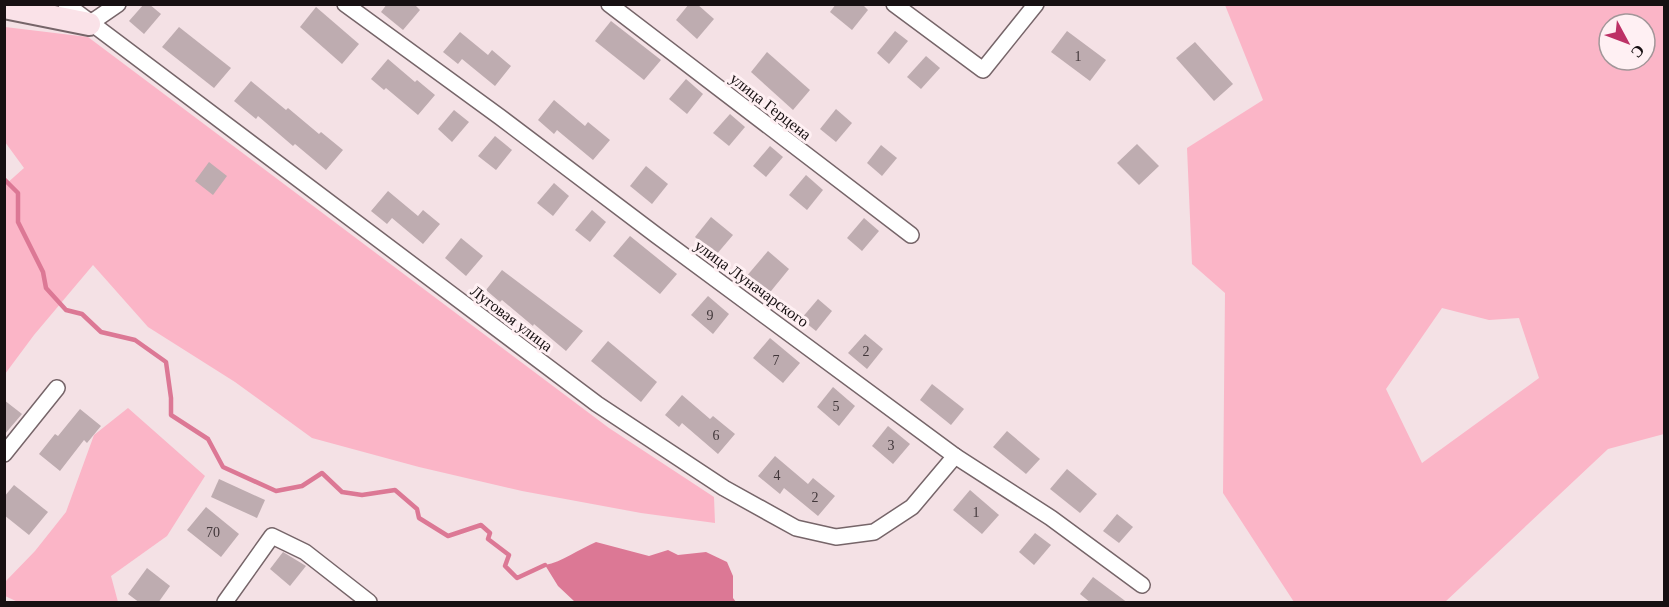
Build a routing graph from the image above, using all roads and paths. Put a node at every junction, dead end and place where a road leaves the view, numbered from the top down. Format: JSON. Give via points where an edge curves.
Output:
{"nodes":[{"id":1,"x":66,"y":4,"type":"edge"},
{"id":2,"x":118,"y":4,"type":"edge"},
{"id":3,"x":345,"y":4,"type":"edge"},
{"id":4,"x":609,"y":4,"type":"edge"},
{"id":5,"x":894,"y":4,"type":"edge"},
{"id":6,"x":1036,"y":4,"type":"edge"},
{"id":7,"x":4,"y":7,"type":"edge"},
{"id":8,"x":89,"y":24,"type":"junction"},
{"id":9,"x":911,"y":235,"type":"dead end"},
{"id":10,"x":57,"y":388,"type":"dead end"},
{"id":11,"x":5,"y":450,"type":"edge"},
{"id":12,"x":955,"y":456,"type":"junction"},
{"id":13,"x":1142,"y":585,"type":"dead end"},
{"id":14,"x":225,"y":603,"type":"edge"},
{"id":15,"x":369,"y":603,"type":"edge"}],
"edges":[{"from":1,"to":8,"type":"street","name":"Луговая улица"},
{"from":2,"to":8,"type":"street"},
{"from":3,"to":12,"type":"street","name":"улица Луначарского"},
{"from":4,"to":9,"type":"street","name":"улица Герцена"},
{"from":5,"to":6,"type":"street","via":[[983,70]]},
{"from":7,"to":8,"type":"street"},
{"from":8,"to":12,"type":"street","name":"Луговая улица","via":[[597,404],[724,488],[796,528],[836,537],[874,532],[912,507]]},
{"from":10,"to":11,"type":"street"},
{"from":12,"to":13,"type":"street","name":"улица Луначарского","via":[[1051,518]]},
{"from":14,"to":15,"type":"street","via":[[272,536],[305,552]]}]}
